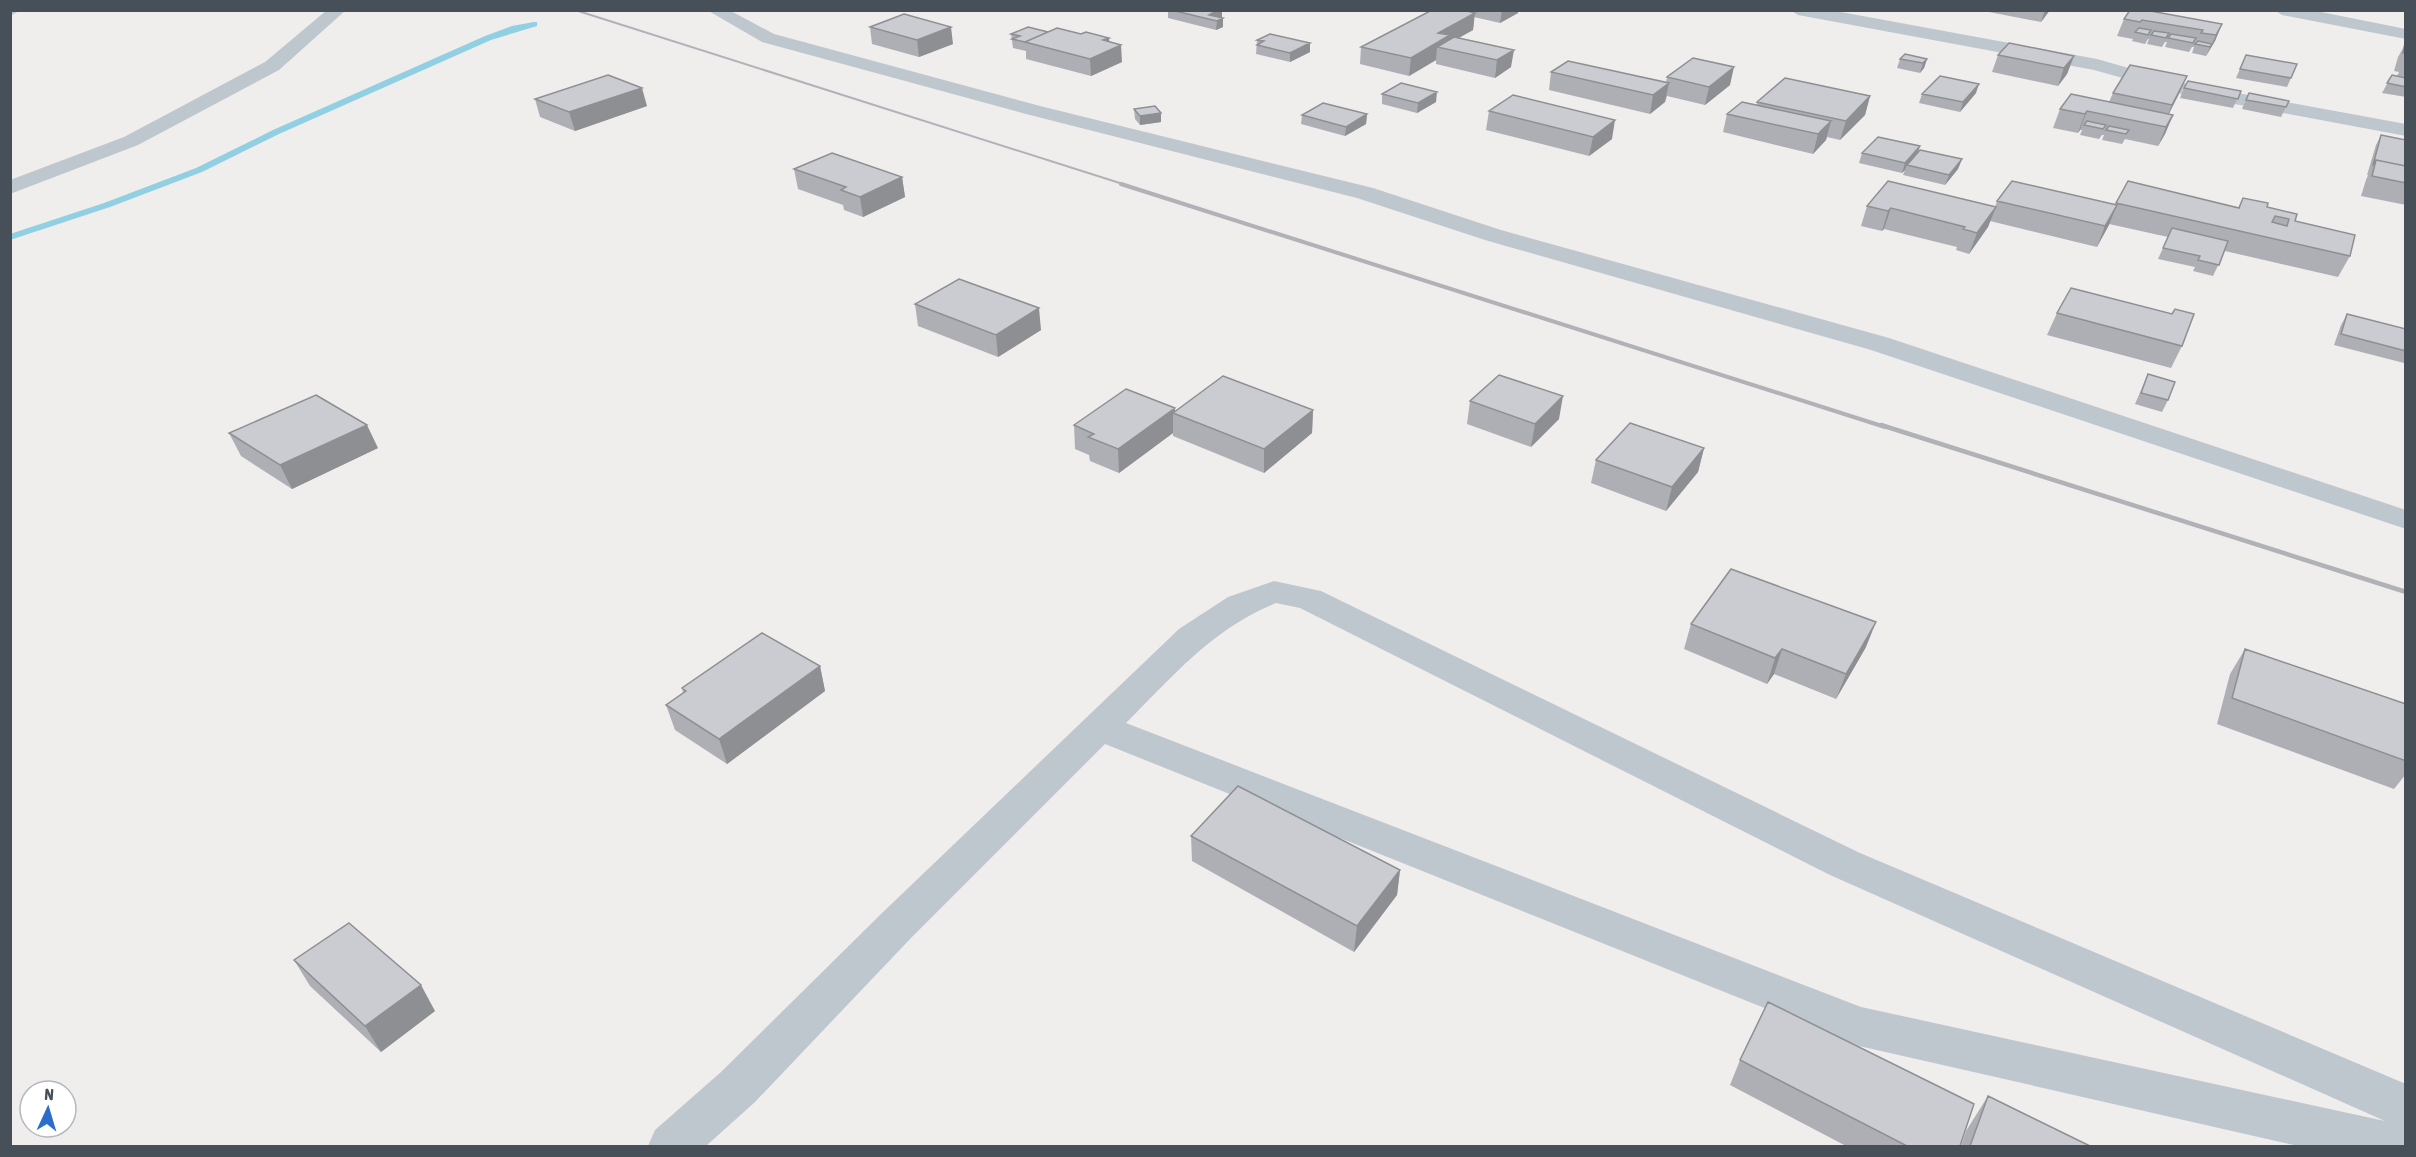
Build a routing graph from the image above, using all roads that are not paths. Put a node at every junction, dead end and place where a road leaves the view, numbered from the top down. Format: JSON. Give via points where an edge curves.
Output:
{"nodes":[{"id":1,"x":338,"y":10,"type":"edge"},
{"id":2,"x":715,"y":10,"type":"edge"},
{"id":3,"x":1798,"y":10,"type":"edge"},
{"id":4,"x":2282,"y":10,"type":"edge"},
{"id":5,"x":2406,"y":34,"type":"edge"},
{"id":6,"x":2406,"y":130,"type":"edge"},
{"id":7,"x":10,"y":188,"type":"edge"},
{"id":8,"x":2406,"y":520,"type":"edge"},
{"id":9,"x":1100,"y":727,"type":"junction"},
{"id":10,"x":2406,"y":1107,"type":"edge"},
{"id":11,"x":672,"y":1146,"type":"edge"},
{"id":12,"x":2396,"y":1146,"type":"edge"}],
"edges":[{"from":1,"to":7,"type":"street","via":[[272,66],[131,141]]},
{"from":2,"to":8,"type":"street","via":[[768,38],[1054,116],[1365,193],[1493,235],[1880,344]]},
{"from":3,"to":6,"type":"street","via":[[2097,65],[2176,87]]},
{"from":4,"to":5,"type":"street"},
{"from":9,"to":10,"type":"street","via":[[1191,637],[1240,605],[1274,592],[1309,598],[1845,864]]},
{"from":9,"to":11,"type":"street","via":[[738,1087]]},
{"from":9,"to":12,"type":"street","via":[[1859,1026]]}]}
